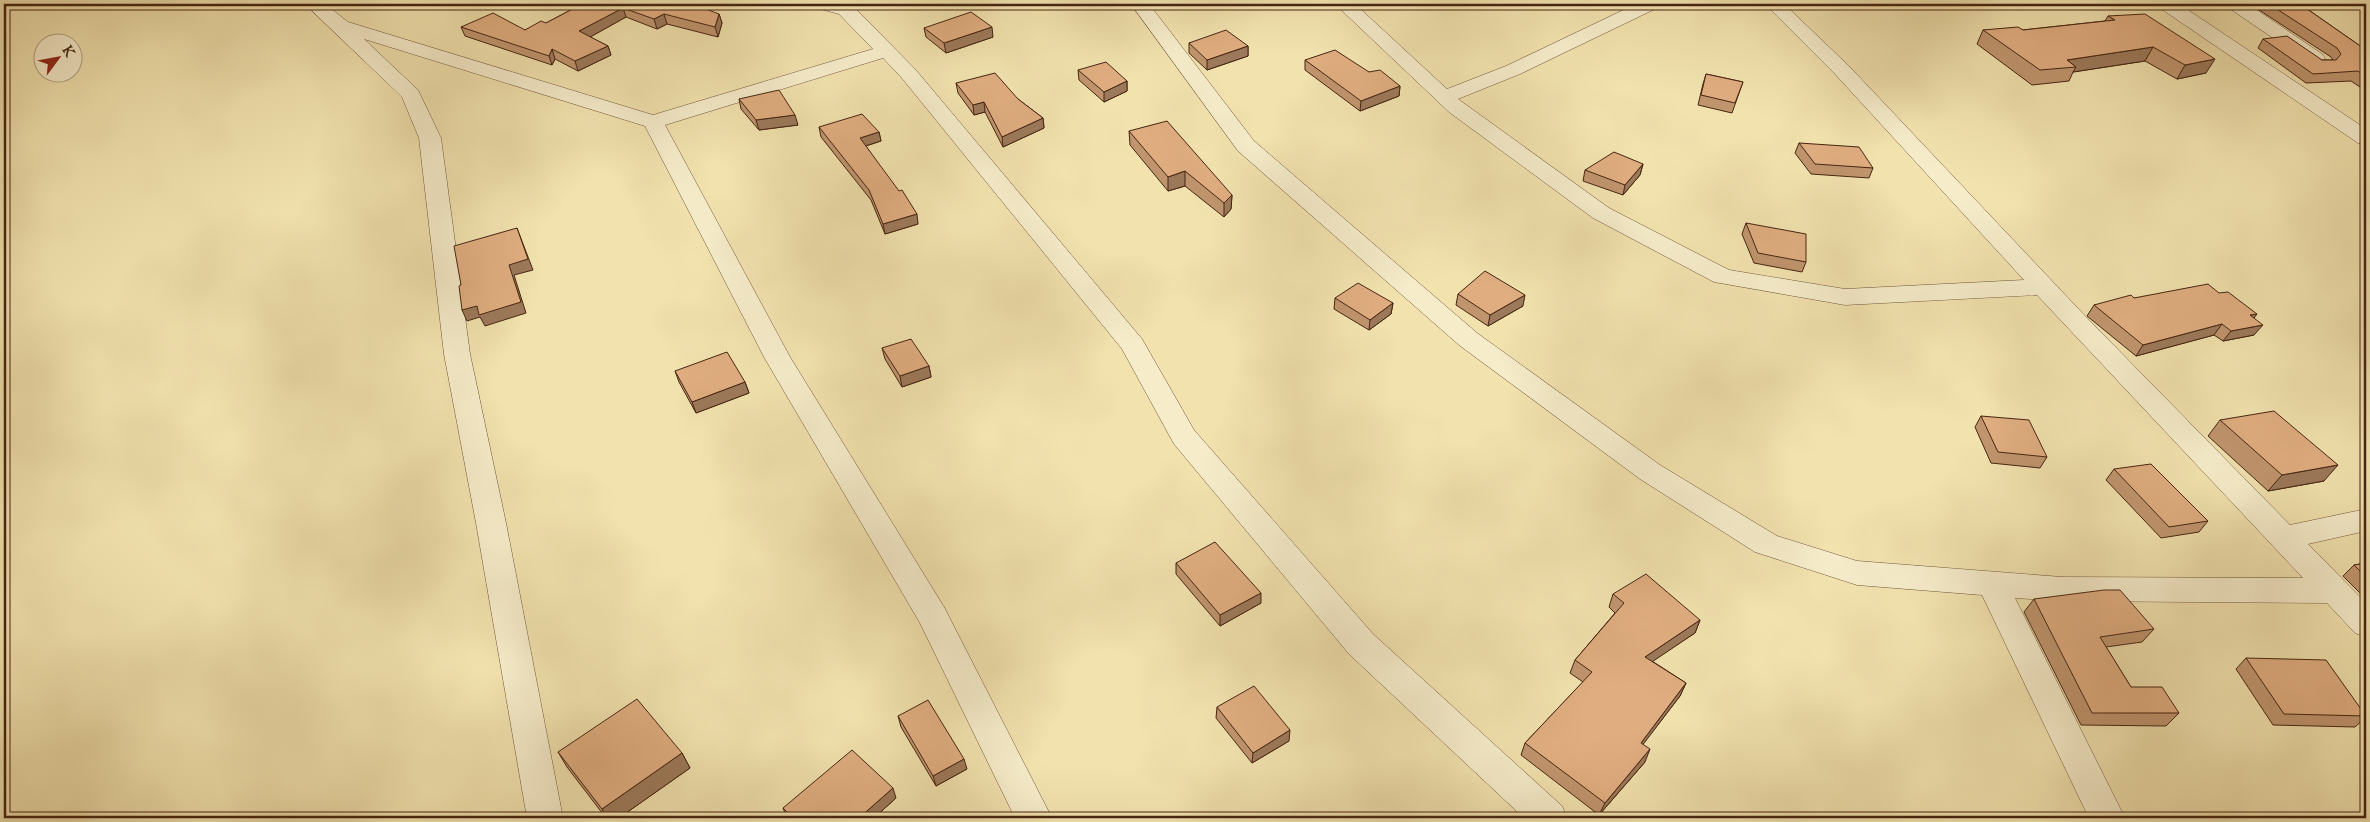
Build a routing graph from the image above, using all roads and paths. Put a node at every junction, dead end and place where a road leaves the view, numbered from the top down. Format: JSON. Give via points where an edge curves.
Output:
{"nodes":[{"id":1,"x":314,"y":4,"type":"edge"},
{"id":2,"x":824,"y":4,"type":"edge"},
{"id":3,"x":1140,"y":4,"type":"edge"},
{"id":4,"x":1344,"y":4,"type":"edge"},
{"id":5,"x":1650,"y":4,"type":"edge"},
{"id":6,"x":1773,"y":4,"type":"edge"},
{"id":7,"x":2167,"y":4,"type":"edge"},
{"id":8,"x":2236,"y":4,"type":"edge"},
{"id":9,"x":341,"y":26,"type":"junction"},
{"id":10,"x":886,"y":51,"type":"junction"},
{"id":11,"x":2323,"y":63,"type":"edge"},
{"id":12,"x":1444,"y":97,"type":"junction"},
{"id":13,"x":653,"y":122,"type":"junction"},
{"id":14,"x":2366,"y":138,"type":"edge"},
{"id":15,"x":2043,"y":286,"type":"junction"},
{"id":16,"x":2366,"y":520,"type":"edge"},
{"id":17,"x":2284,"y":538,"type":"junction"},
{"id":18,"x":1992,"y":583,"type":"junction"},
{"id":19,"x":2335,"y":591,"type":"junction"},
{"id":20,"x":2366,"y":624,"type":"edge"},
{"id":21,"x":544,"y":818,"type":"edge"},
{"id":22,"x":1034,"y":818,"type":"edge"},
{"id":23,"x":1549,"y":818,"type":"edge"},
{"id":24,"x":2107,"y":818,"type":"edge"}],
"edges":[{"from":1,"to":9,"type":"street"},
{"from":2,"to":10,"type":"street","via":[[846,10]]},
{"from":3,"to":18,"type":"street","via":[[1246,146],[1468,339],[1650,472],[1766,544],[1857,573]]},
{"from":4,"to":12,"type":"street"},
{"from":5,"to":12,"type":"street","via":[[1513,70]]},
{"from":6,"to":15,"type":"street","via":[[1842,70]]},
{"from":7,"to":14,"type":"street"},
{"from":8,"to":11,"type":"street"},
{"from":9,"to":13,"type":"street"},
{"from":9,"to":21,"type":"street","via":[[411,94],[430,138],[457,354]]},
{"from":10,"to":13,"type":"street"},
{"from":10,"to":23,"type":"street","via":[[908,73],[1133,345],[1184,437],[1349,629]]},
{"from":12,"to":15,"type":"street","via":[[1601,213],[1723,277],[1845,297]]},
{"from":13,"to":22,"type":"street","via":[[778,357],[933,616]]},
{"from":15,"to":17,"type":"street"},
{"from":16,"to":17,"type":"street"},
{"from":17,"to":19,"type":"street"},
{"from":18,"to":19,"type":"street","via":[[2062,589]]},
{"from":18,"to":24,"type":"street"},
{"from":19,"to":20,"type":"street"}]}
